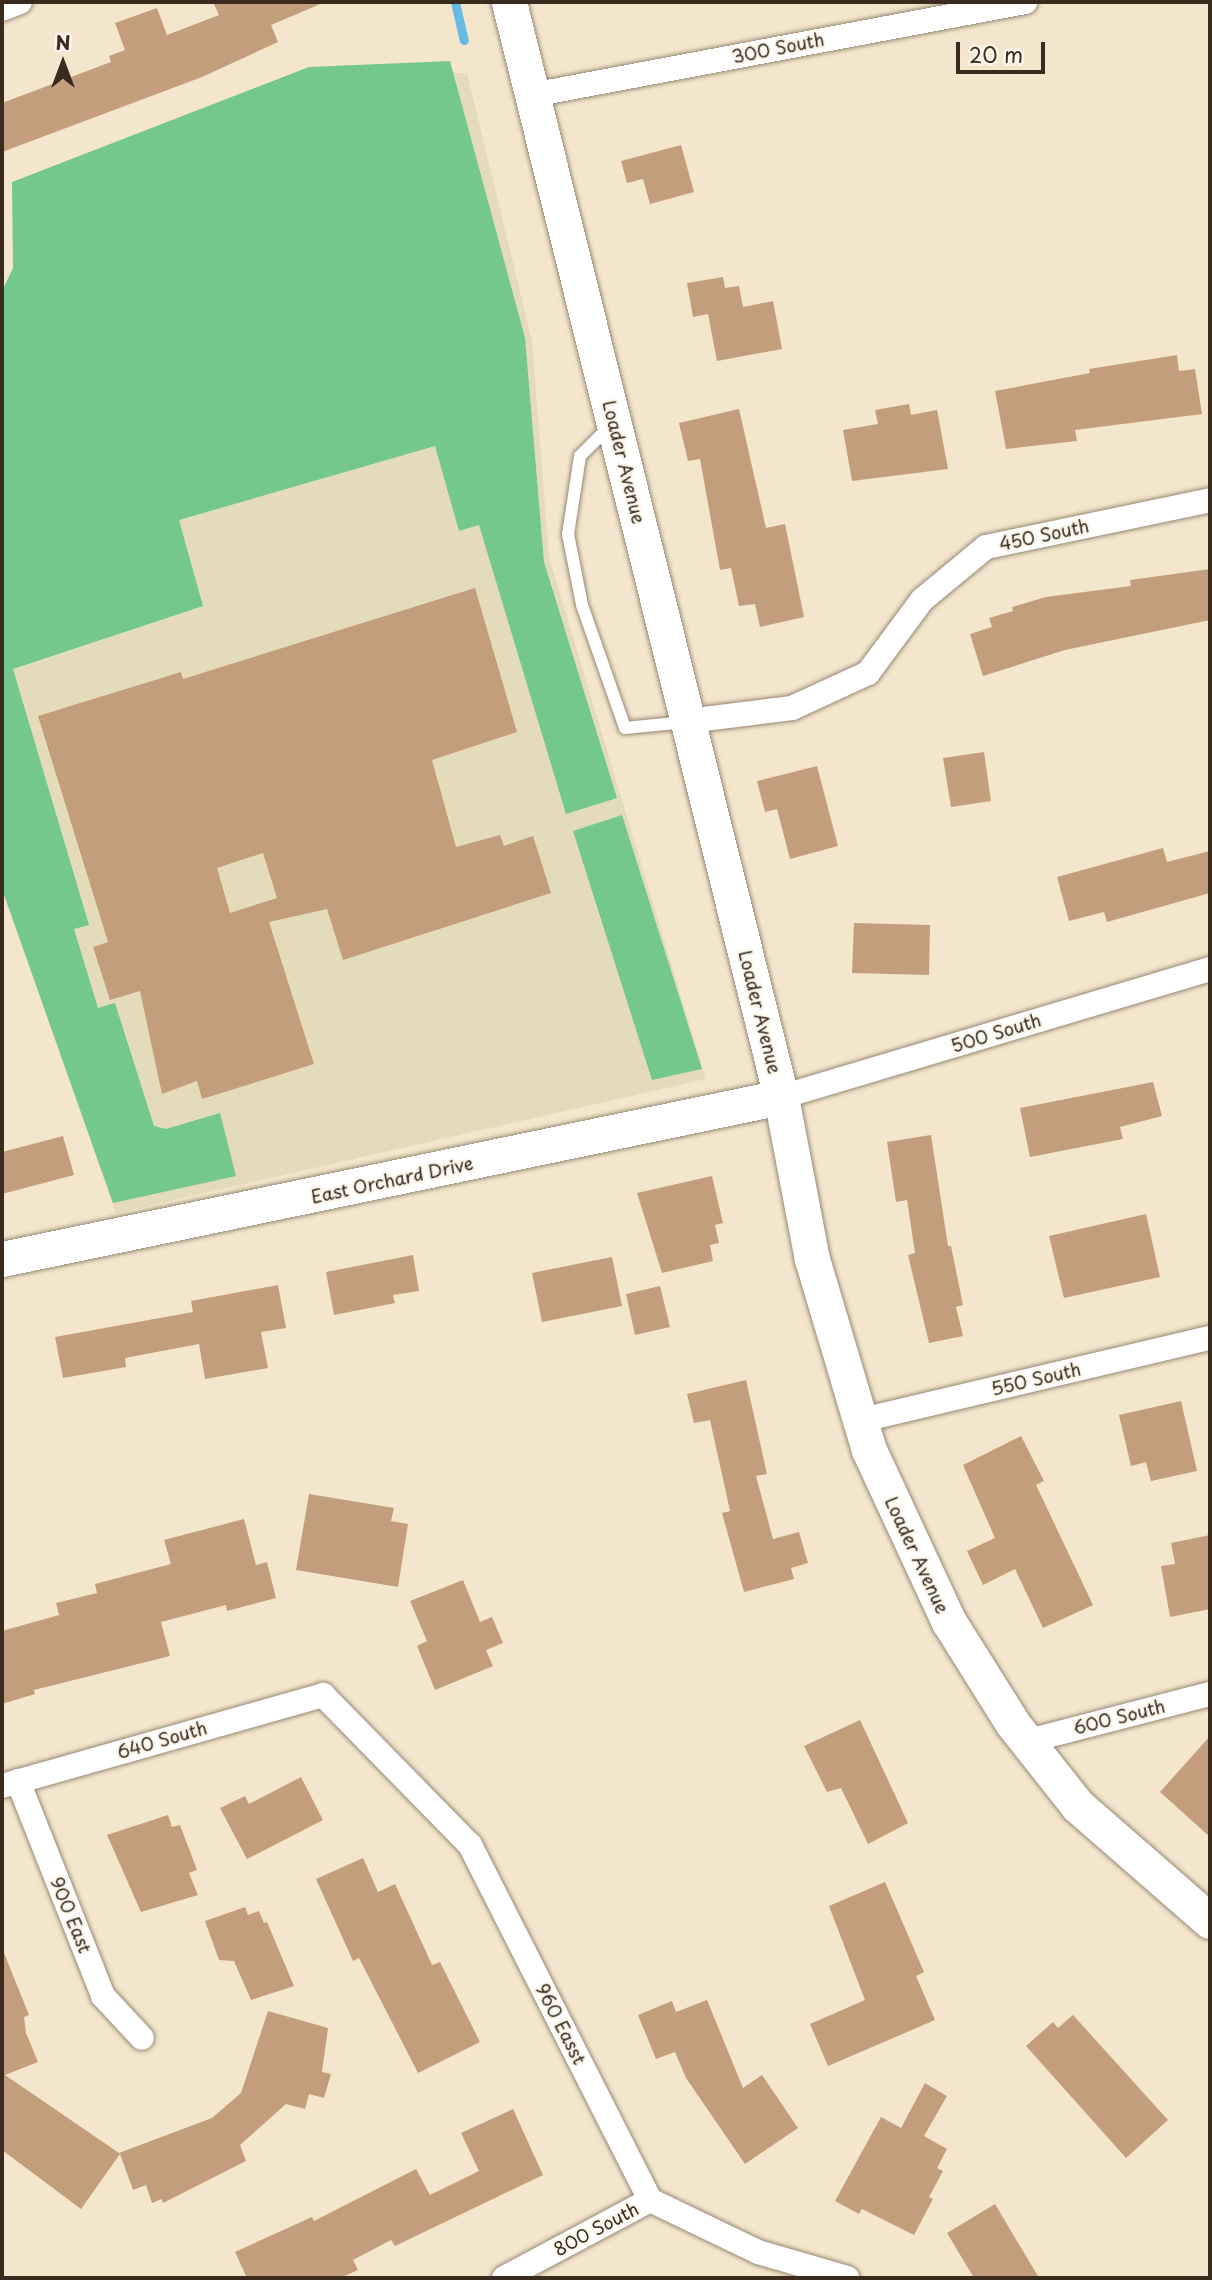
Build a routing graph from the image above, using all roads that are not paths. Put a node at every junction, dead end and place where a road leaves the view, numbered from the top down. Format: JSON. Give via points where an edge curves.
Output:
{"nodes":[{"id":1,"x":20,"y":2,"type":"edge"},
{"id":2,"x":509,"y":2,"type":"edge"},
{"id":3,"x":1024,"y":2,"type":"edge"},
{"id":4,"x":2,"y":9,"type":"edge"},
{"id":5,"x":934,"y":10,"type":"edge"},
{"id":6,"x":532,"y":95,"type":"junction"},
{"id":7,"x":614,"y":422,"type":"junction"},
{"id":8,"x":1210,"y":500,"type":"edge"},
{"id":9,"x":688,"y":721,"type":"junction"},
{"id":10,"x":1210,"y":969,"type":"edge"},
{"id":11,"x":781,"y":1097,"type":"junction"},
{"id":12,"x":2,"y":1259,"type":"edge"},
{"id":13,"x":1210,"y":1338,"type":"edge"},
{"id":14,"x":862,"y":1420,"type":"junction"},
{"id":15,"x":1210,"y":1694,"type":"edge"},
{"id":16,"x":323,"y":1695,"type":"joint"},
{"id":17,"x":1028,"y":1741,"type":"junction"},
{"id":18,"x":10,"y":1784,"type":"edge"},
{"id":19,"x":1210,"y":1921,"type":"edge"},
{"id":20,"x":142,"y":2038,"type":"dead end"},
{"id":21,"x":650,"y":2200,"type":"junction"},
{"id":22,"x":504,"y":2278,"type":"edge"},
{"id":23,"x":847,"y":2278,"type":"edge"}],
"edges":[{"from":1,"to":4,"type":"street"},
{"from":2,"to":6,"type":"street","name":"Loader Avenue"},
{"from":3,"to":5,"type":"street","name":"300 South"},
{"from":5,"to":6,"type":"street","name":"300 South"},
{"from":6,"to":7,"type":"street","name":"Loader Avenue"},
{"from":7,"to":9,"type":"street","name":"Loader Avenue"},
{"from":7,"to":9,"type":"lane","via":[[580,456],[568,534],[582,605],[625,728]]},
{"from":8,"to":9,"type":"street","name":"450 South","via":[[986,547],[922,600],[868,673],[792,708]]},
{"from":9,"to":11,"type":"street","name":"Loader Avenue"},
{"from":10,"to":11,"type":"street","name":"500 South"},
{"from":11,"to":12,"type":"street","name":"East Orchard Drive"},
{"from":11,"to":14,"type":"street","name":"Loader Avenue","via":[[812,1259]]},
{"from":13,"to":14,"type":"street","name":"550 South"},
{"from":14,"to":17,"type":"street","name":"Loader Avenue","via":[[902,1526],[949,1622]]},
{"from":15,"to":17,"type":"street","name":"600 South"},
{"from":16,"to":18,"type":"street","name":"640 South"},
{"from":16,"to":21,"type":"street","name":"960 Easst","via":[[470,1845]]},
{"from":17,"to":19,"type":"street","name":"Loader Avenue","via":[[1078,1806]]},
{"from":18,"to":20,"type":"street","name":"900 East","via":[[103,1996]]},
{"from":21,"to":22,"type":"street","name":"800 South"},
{"from":21,"to":23,"type":"street","via":[[758,2252]]}]}
